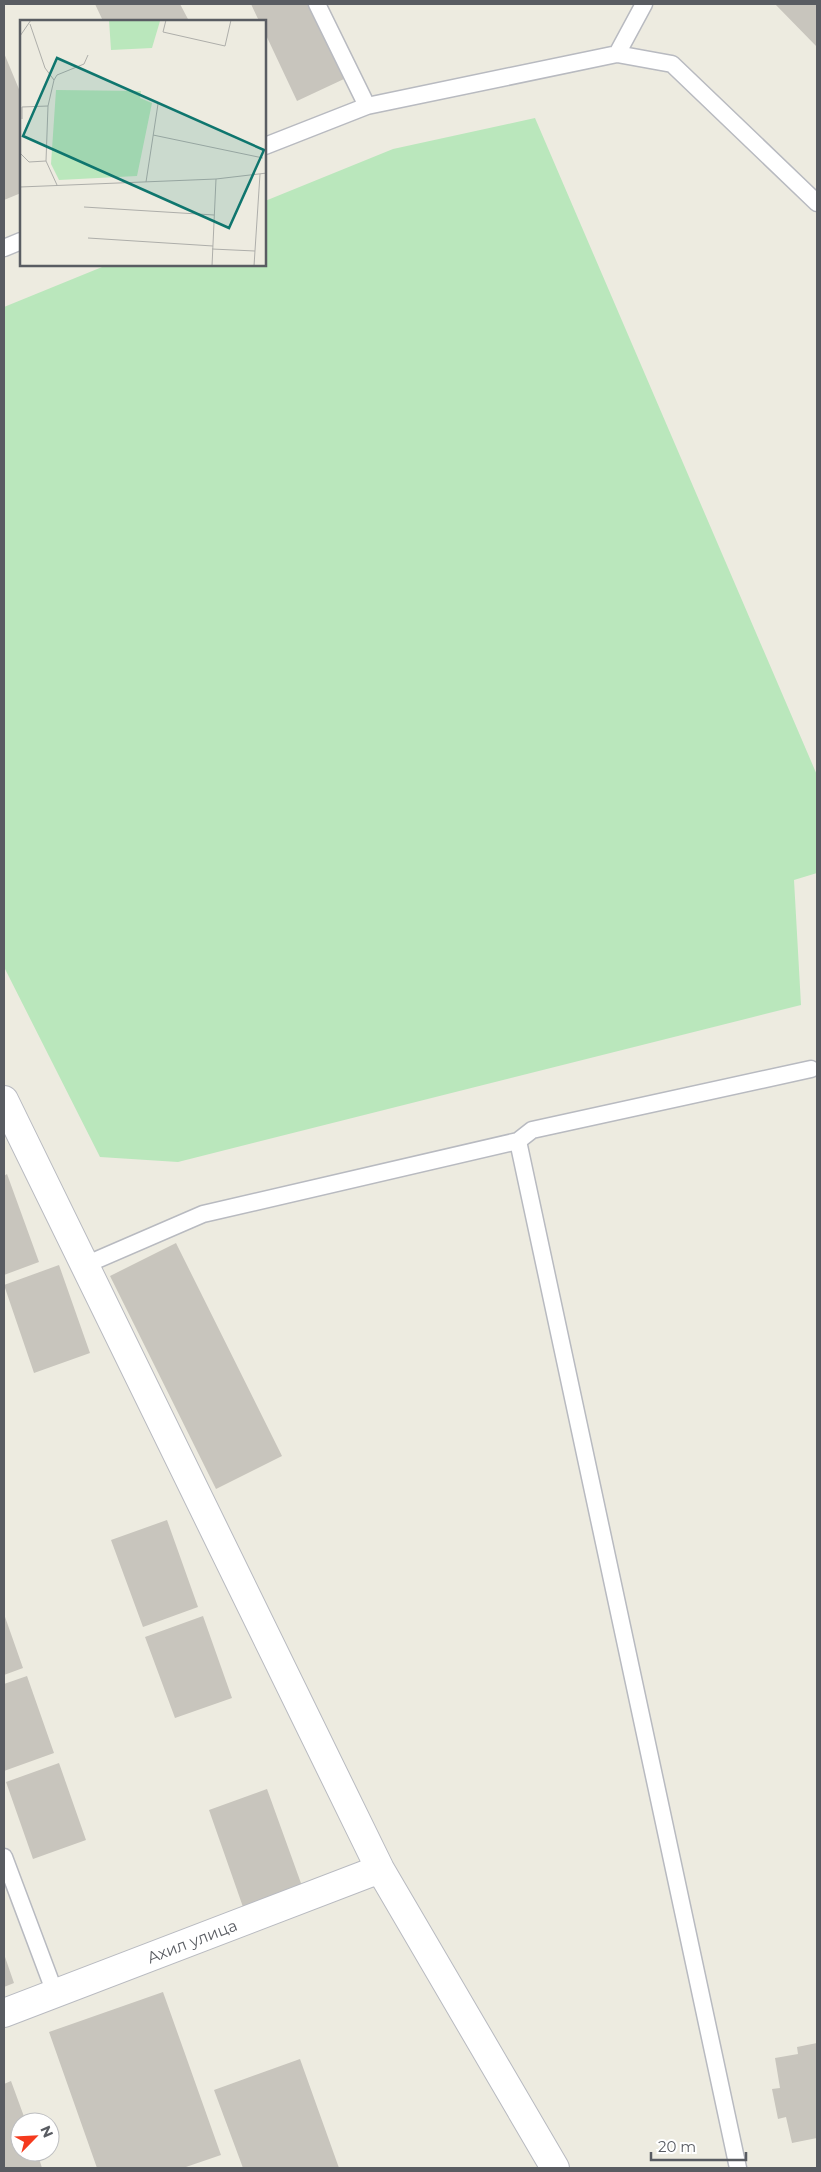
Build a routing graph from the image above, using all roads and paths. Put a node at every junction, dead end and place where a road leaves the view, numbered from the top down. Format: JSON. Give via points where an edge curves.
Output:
{"nodes":[{"id":1,"x":317,"y":4,"type":"edge"},
{"id":2,"x":644,"y":4,"type":"edge"},
{"id":3,"x":617,"y":54,"type":"junction"},
{"id":4,"x":367,"y":106,"type":"junction"},
{"id":5,"x":266,"y":146,"type":"edge"},
{"id":6,"x":817,"y":203,"type":"edge"},
{"id":7,"x":20,"y":241,"type":"edge"},
{"id":8,"x":4,"y":248,"type":"edge"},
{"id":9,"x":811,"y":1069,"type":"dead end"},
{"id":10,"x":4,"y":1100,"type":"edge"},
{"id":11,"x":518,"y":1140,"type":"junction"},
{"id":12,"x":85,"y":1265,"type":"junction"},
{"id":13,"x":4,"y":1857,"type":"edge"},
{"id":14,"x":380,"y":1870,"type":"junction"},
{"id":15,"x":54,"y":1993,"type":"junction"},
{"id":16,"x":4,"y":2013,"type":"edge"},
{"id":17,"x":555,"y":2168,"type":"edge"},
{"id":18,"x":738,"y":2168,"type":"edge"}],
"edges":[{"from":1,"to":4,"type":"lane"},
{"from":2,"to":3,"type":"lane"},
{"from":3,"to":4,"type":"lane"},
{"from":3,"to":6,"type":"lane","via":[[672,64]]},
{"from":4,"to":5,"type":"lane"},
{"from":7,"to":8,"type":"lane"},
{"from":9,"to":11,"type":"lane","via":[[532,1130]]},
{"from":10,"to":12,"type":"street"},
{"from":11,"to":12,"type":"lane","via":[[203,1214]]},
{"from":11,"to":18,"type":"lane"},
{"from":12,"to":14,"type":"street"},
{"from":13,"to":15,"type":"lane"},
{"from":14,"to":15,"type":"street","name":"Ахил улица"},
{"from":14,"to":17,"type":"street"},
{"from":15,"to":16,"type":"street","name":"Ахил улица"}]}
